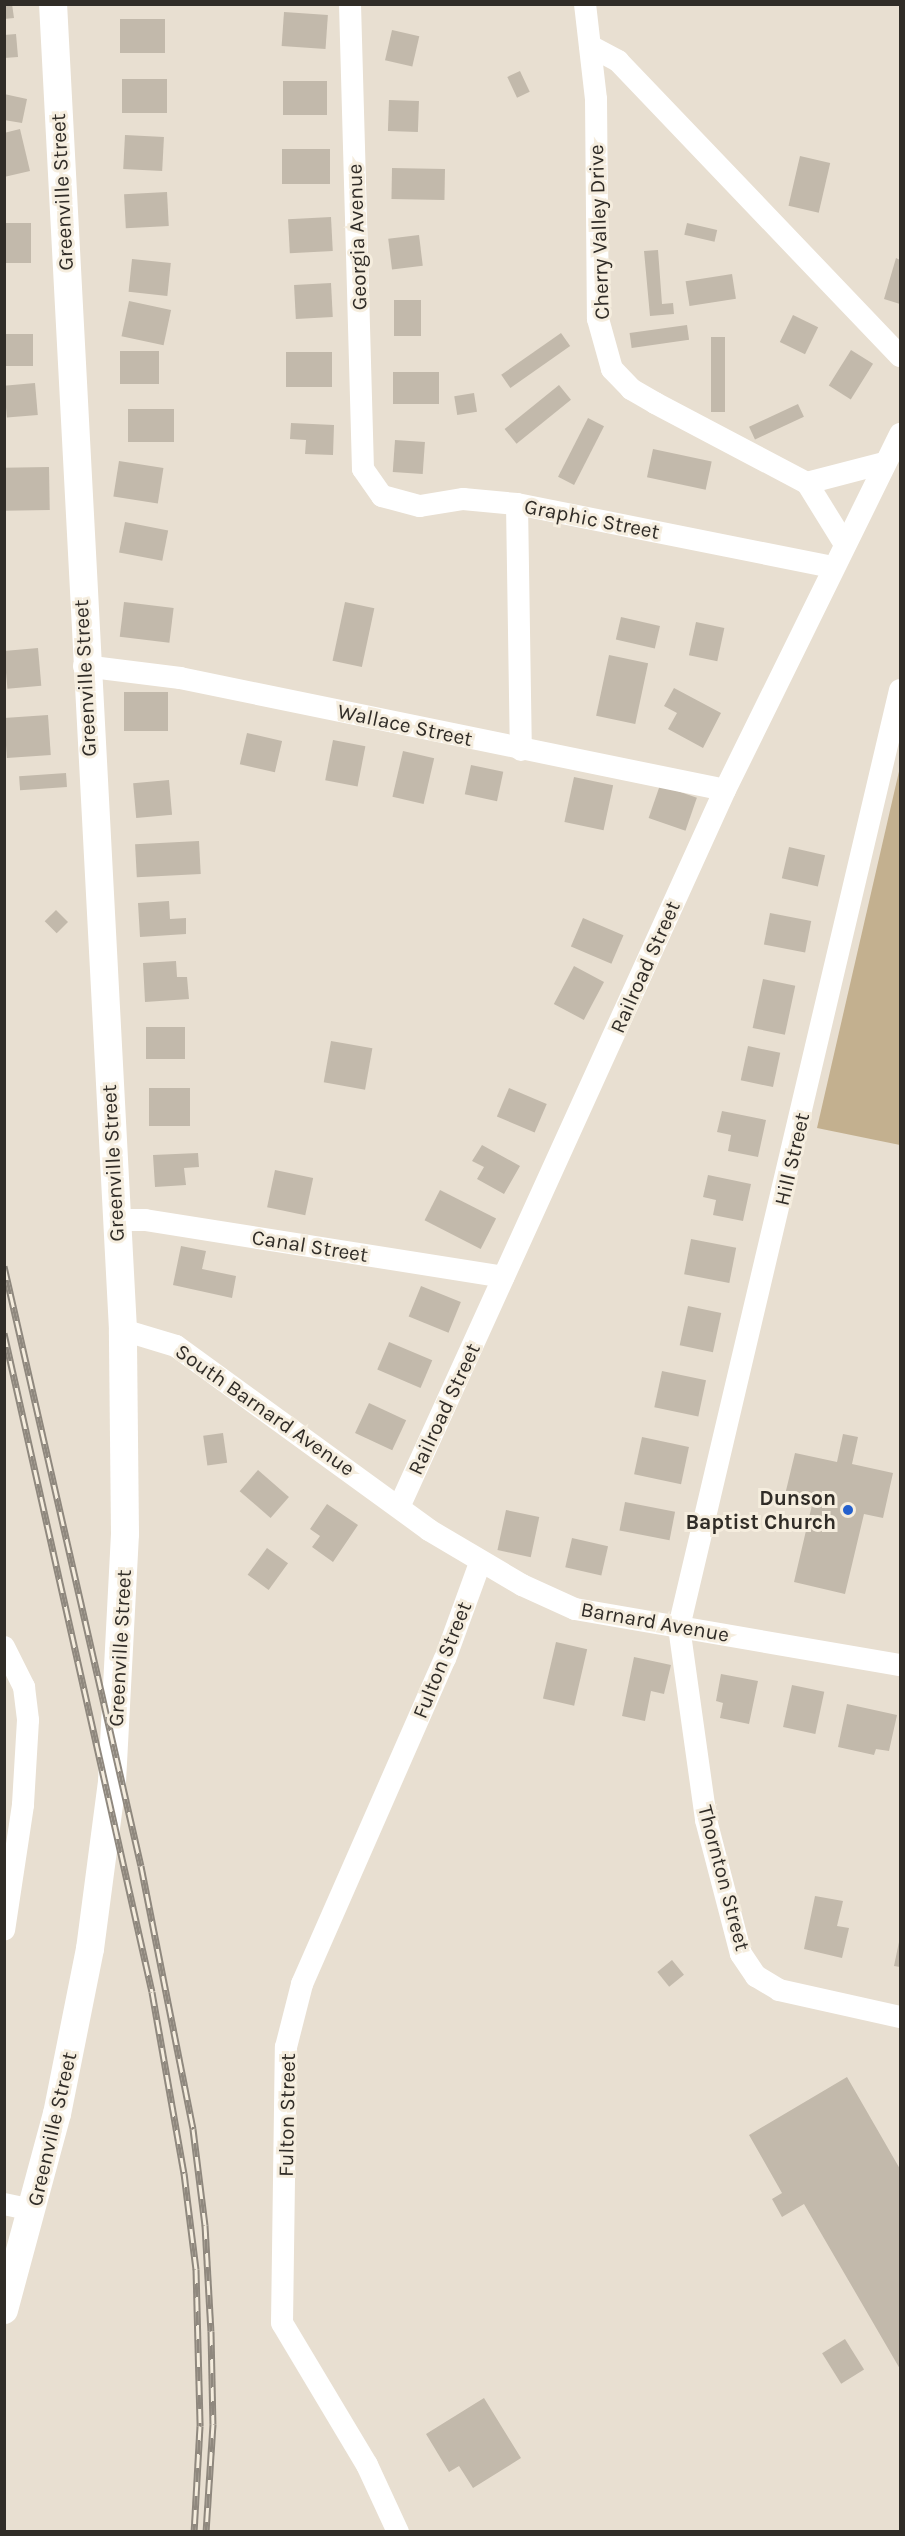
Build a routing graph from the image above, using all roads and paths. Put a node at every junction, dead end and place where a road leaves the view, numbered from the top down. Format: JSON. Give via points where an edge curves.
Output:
{"nodes":[{"id":1,"x":53,"y":4,"type":"edge"},
{"id":2,"x":350,"y":4,"type":"edge"},
{"id":3,"x":585,"y":4,"type":"edge"},
{"id":4,"x":590,"y":46,"type":"junction"},
{"id":5,"x":900,"y":356,"type":"edge"},
{"id":6,"x":900,"y":434,"type":"edge"},
{"id":7,"x":884,"y":463,"type":"junction"},
{"id":8,"x":363,"y":469,"type":"joint"},
{"id":9,"x":807,"y":483,"type":"junction"},
{"id":10,"x":517,"y":504,"type":"junction"},
{"id":11,"x":844,"y":543,"type":"junction"},
{"id":12,"x":833,"y":567,"type":"junction"},
{"id":13,"x":84,"y":666,"type":"junction"},
{"id":14,"x":900,"y":690,"type":"edge"},
{"id":15,"x":521,"y":750,"type":"junction"},
{"id":16,"x":725,"y":790,"type":"junction"},
{"id":17,"x":116,"y":1220,"type":"junction"},
{"id":18,"x":504,"y":1277,"type":"junction"},
{"id":19,"x":123,"y":1330,"type":"junction"},
{"id":20,"x":400,"y":1505,"type":"junction"},
{"id":21,"x":480,"y":1563,"type":"junction"},
{"id":22,"x":679,"y":1627,"type":"junction"},
{"id":23,"x":4,"y":1647,"type":"edge"},
{"id":24,"x":900,"y":1665,"type":"edge"},
{"id":25,"x":4,"y":1930,"type":"edge"},
{"id":26,"x":900,"y":2017,"type":"edge"},
{"id":27,"x":4,"y":2204,"type":"edge"},
{"id":28,"x":32,"y":2210,"type":"junction"},
{"id":29,"x":4,"y":2310,"type":"edge"},
{"id":30,"x":398,"y":2532,"type":"edge"}],
"edges":[{"from":1,"to":13,"type":"street","name":"Greenville Street"},
{"from":2,"to":8,"type":"street","name":"Georgia Avenue"},
{"from":3,"to":4,"type":"street","name":"Cherry Valley Drive"},
{"from":4,"to":5,"type":"street","via":[[618,62]]},
{"from":4,"to":9,"type":"street","name":"Cherry Valley Drive","via":[[596,99],[598,319],[612,369],[631,389]]},
{"from":6,"to":7,"type":"street","name":"Railroad Street"},
{"from":7,"to":9,"type":"street"},
{"from":7,"to":11,"type":"street","name":"Railroad Street"},
{"from":8,"to":10,"type":"street","name":"Graphic Street","via":[[382,496],[420,506],[463,499]]},
{"from":9,"to":11,"type":"street"},
{"from":10,"to":12,"type":"street","name":"Graphic Street"},
{"from":10,"to":15,"type":"street"},
{"from":11,"to":12,"type":"street","name":"Railroad Street"},
{"from":12,"to":16,"type":"street","name":"Railroad Street"},
{"from":13,"to":15,"type":"street","name":"Wallace Street","via":[[180,678]]},
{"from":13,"to":17,"type":"street","name":"Greenville Street"},
{"from":14,"to":22,"type":"street","name":"Hill Street"},
{"from":15,"to":16,"type":"street","name":"Wallace Street"},
{"from":16,"to":18,"type":"street","name":"Railroad Street"},
{"from":17,"to":18,"type":"street","name":"Canal Street","via":[[145,1220]]},
{"from":17,"to":19,"type":"street","name":"Greenville Street"},
{"from":18,"to":20,"type":"street","name":"Railroad Street"},
{"from":19,"to":20,"type":"street","name":"South Barnard Avenue","via":[[177,1346],[215,1370]]},
{"from":19,"to":28,"type":"street","name":"Greenville Street","via":[[125,1534],[112,1782],[90,1949]]},
{"from":20,"to":21,"type":"street","name":"Barnard Avenue","via":[[429,1530]]},
{"from":21,"to":22,"type":"street","name":"Barnard Avenue","via":[[575,1609]]},
{"from":21,"to":30,"type":"street","name":"Fulton Street","via":[[445,1659],[302,1984],[286,2048],[282,2323],[367,2465]]},
{"from":22,"to":24,"type":"street","name":"Barnard Avenue"},
{"from":22,"to":26,"type":"street","name":"Thornton Street","via":[[706,1820],[741,1954],[756,1976],[779,1990]]},
{"from":23,"to":25,"type":"street","via":[[24,1687],[28,1720],[23,1805]]},
{"from":27,"to":28,"type":"street"},
{"from":28,"to":29,"type":"street","name":"Greenville Street"}]}
